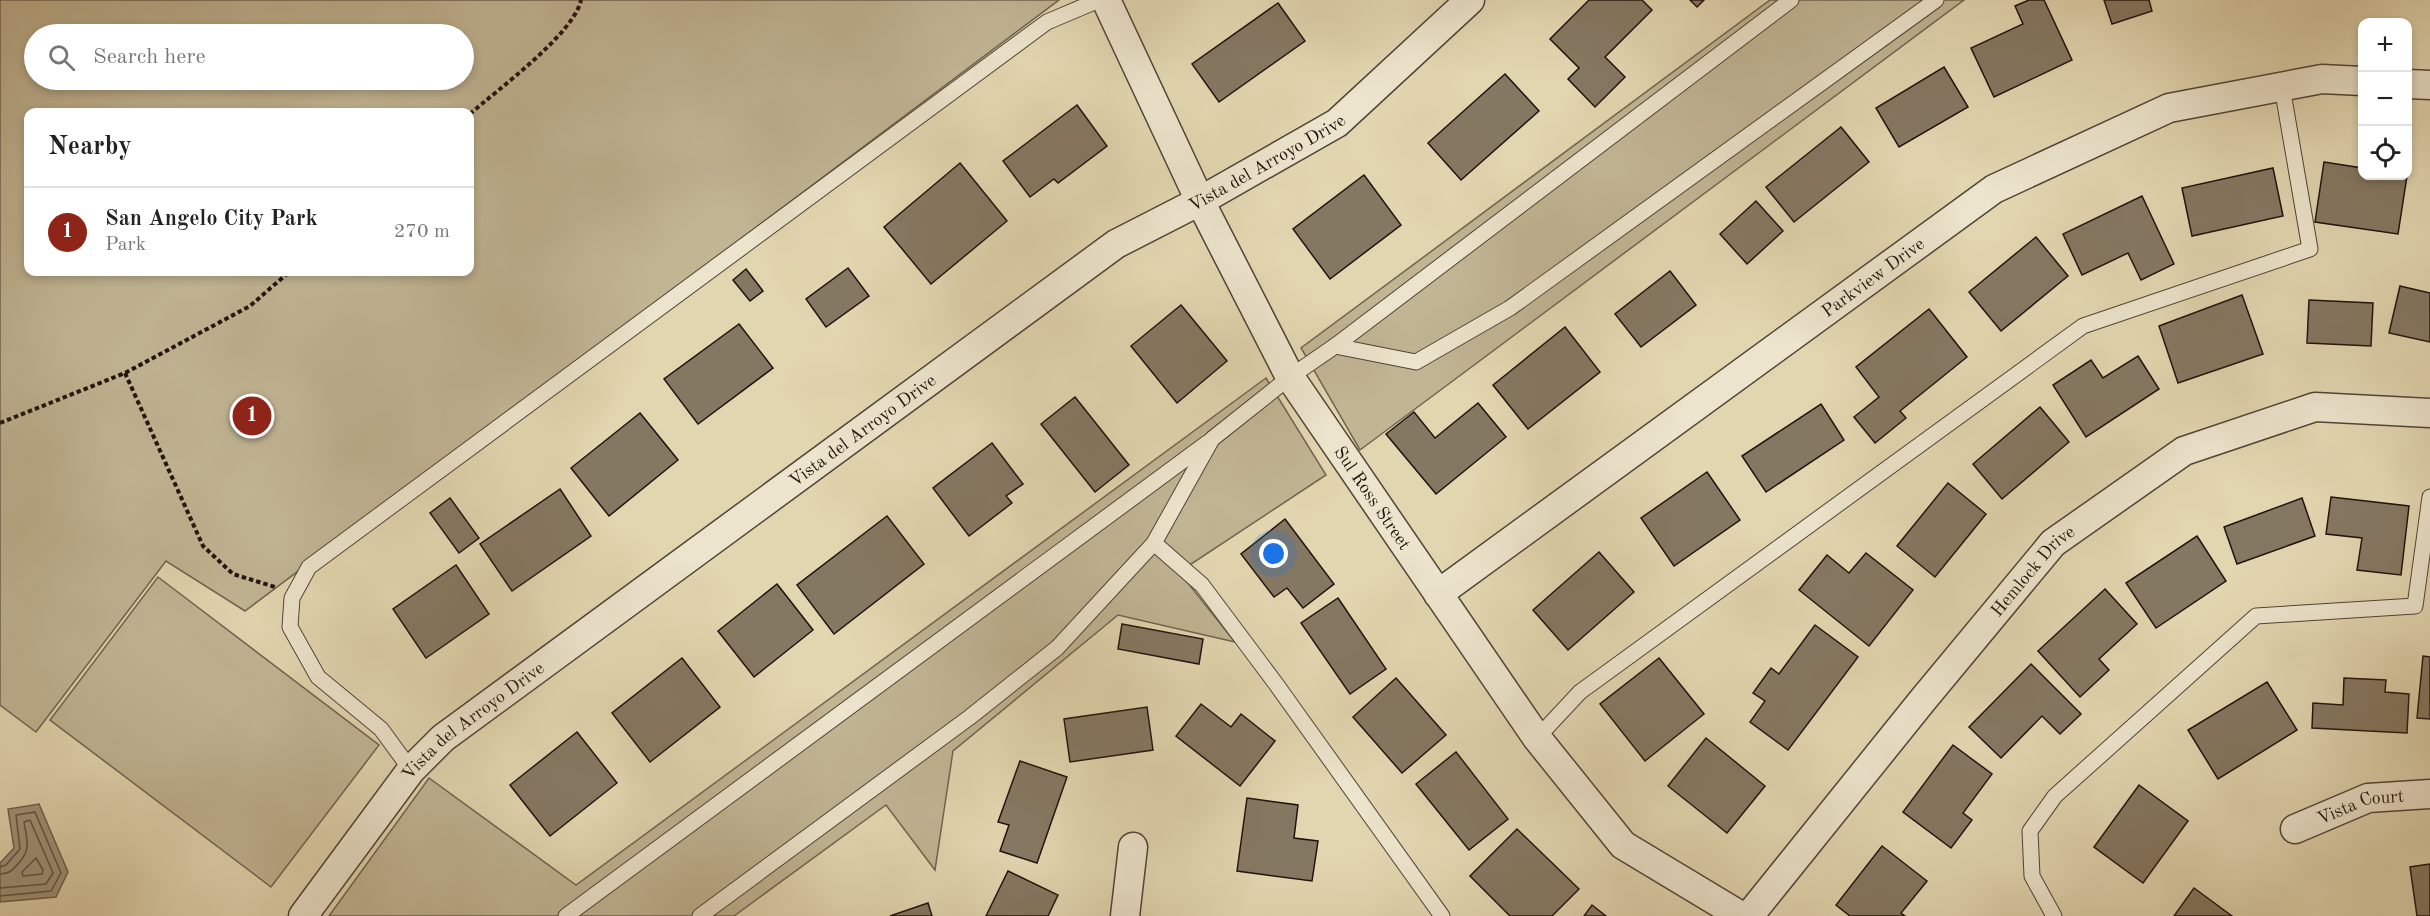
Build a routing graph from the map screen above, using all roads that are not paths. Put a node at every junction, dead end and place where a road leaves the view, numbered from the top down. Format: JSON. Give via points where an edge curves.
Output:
{"nodes":[{"id":1,"x":1099,"y":0,"type":"edge"},
{"id":2,"x":1106,"y":0,"type":"edge"},
{"id":3,"x":1470,"y":0,"type":"edge"},
{"id":4,"x":1791,"y":0,"type":"edge"},
{"id":5,"x":1935,"y":0,"type":"edge"},
{"id":6,"x":2358,"y":81,"type":"edge"},
{"id":7,"x":2412,"y":84,"type":"edge"},
{"id":8,"x":2430,"y":86,"type":"edge"},
{"id":9,"x":2282,"y":87,"type":"junction"},
{"id":10,"x":1200,"y":201,"type":"junction"},
{"id":11,"x":1335,"y":346,"type":"junction"},
{"id":12,"x":1290,"y":377,"type":"junction"},
{"id":13,"x":2430,"y":412,"type":"edge"},
{"id":14,"x":1212,"y":439,"type":"junction"},
{"id":15,"x":2430,"y":497,"type":"edge"},
{"id":16,"x":1154,"y":543,"type":"junction"},
{"id":17,"x":1438,"y":594,"type":"junction"},
{"id":18,"x":1537,"y":738,"type":"junction"},
{"id":19,"x":411,"y":770,"type":"junction"},
{"id":20,"x":2430,"y":794,"type":"edge"},
{"id":21,"x":2295,"y":829,"type":"dead end"},
{"id":22,"x":1133,"y":847,"type":"dead end"},
{"id":23,"x":303,"y":916,"type":"edge"},
{"id":24,"x":566,"y":916,"type":"edge"},
{"id":25,"x":700,"y":916,"type":"edge"},
{"id":26,"x":1125,"y":916,"type":"edge"},
{"id":27,"x":1442,"y":916,"type":"edge"},
{"id":28,"x":1741,"y":916,"type":"edge"},
{"id":29,"x":1749,"y":916,"type":"edge"},
{"id":30,"x":2054,"y":916,"type":"edge"}],
"edges":[{"from":1,"to":19,"type":"lane","via":[[1047,22],[309,567],[291,598],[290,627],[318,677],[381,729]]},
{"from":2,"to":10,"type":"street","name":"Sul Ross Street"},
{"from":3,"to":10,"type":"street","name":"Vista del Arroyo Drive","via":[[1337,123]]},
{"from":4,"to":11,"type":"lane"},
{"from":5,"to":11,"type":"lane","via":[[1510,308],[1416,362]]},
{"from":6,"to":9,"type":"street","name":"Parkview Drive","via":[[2322,79]]},
{"from":7,"to":8,"type":"street"},
{"from":9,"to":17,"type":"street","name":"Parkview Drive","via":[[2169,108],[1994,189]]},
{"from":9,"to":18,"type":"lane","via":[[2310,249],[2084,326],[1580,692]]},
{"from":10,"to":12,"type":"street","name":"Sul Ross Street"},
{"from":10,"to":19,"type":"street","name":"Vista del Arroyo Drive","via":[[1116,244],[443,738]]},
{"from":11,"to":12,"type":"lane"},
{"from":12,"to":14,"type":"lane"},
{"from":12,"to":17,"type":"street","name":"Sul Ross Street"},
{"from":13,"to":29,"type":"street","name":"Hemlock Drive","via":[[2315,407],[2184,451],[2053,543]]},
{"from":14,"to":16,"type":"lane"},
{"from":14,"to":24,"type":"lane"},
{"from":15,"to":30,"type":"lane","via":[[2415,606],[2256,616],[2055,796],[2030,831],[2032,876]]},
{"from":16,"to":25,"type":"lane","via":[[1057,648]]},
{"from":16,"to":27,"type":"lane","via":[[1202,585]]},
{"from":17,"to":18,"type":"street","name":"Sul Ross Street"},
{"from":18,"to":28,"type":"street","name":"Sul Ross Street","via":[[1623,845]]},
{"from":19,"to":23,"type":"street","name":"Vista del Arroyo Drive"},
{"from":20,"to":21,"type":"street","name":"Vista Court","via":[[2368,798]]},
{"from":22,"to":26,"type":"street"}]}
